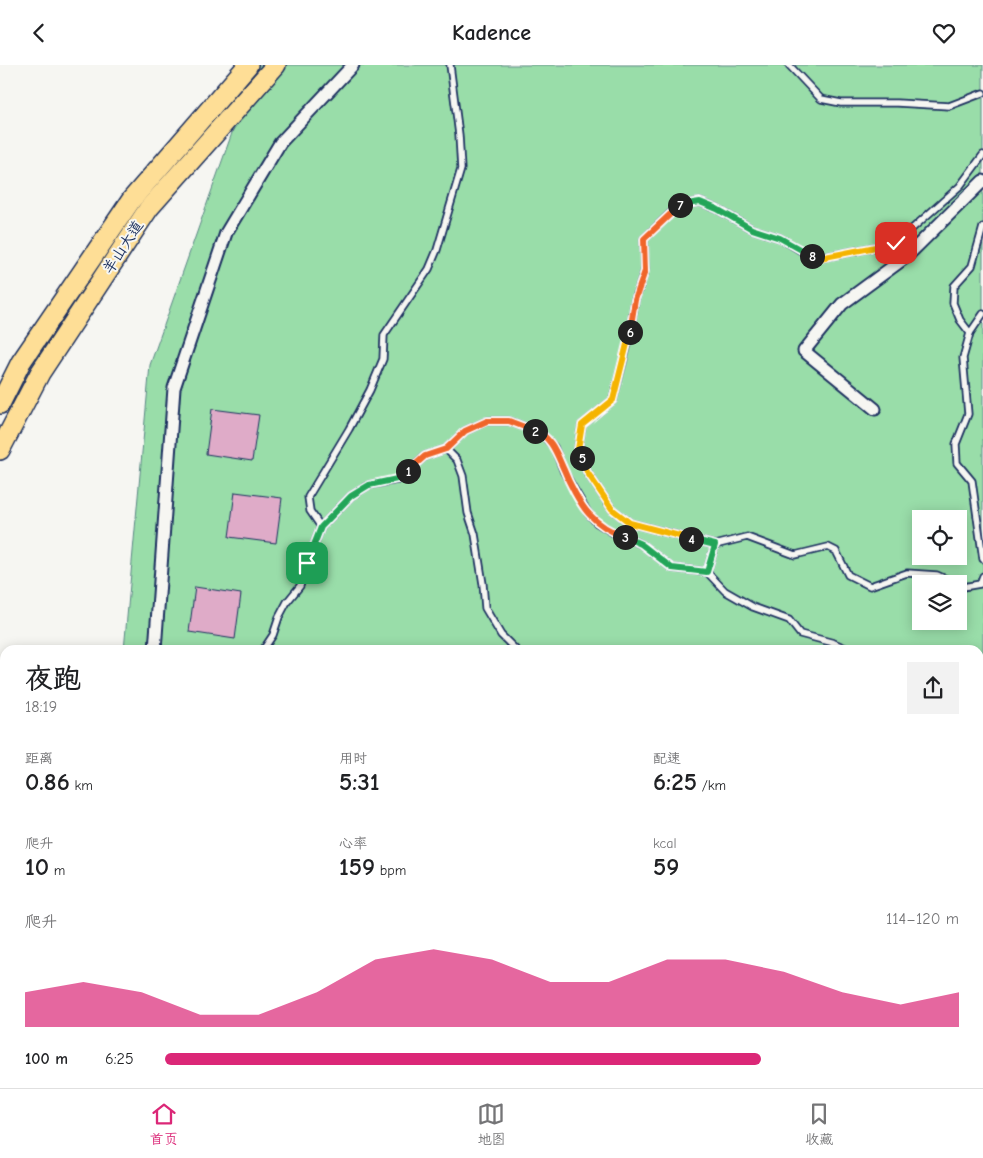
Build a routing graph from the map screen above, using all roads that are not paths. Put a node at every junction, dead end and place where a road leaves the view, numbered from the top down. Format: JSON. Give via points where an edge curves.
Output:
{"nodes":[{"id":1,"x":248,"y":65,"type":"edge"},
{"id":2,"x":276,"y":65,"type":"edge"},
{"id":3,"x":353,"y":65,"type":"edge"},
{"id":4,"x":450,"y":65,"type":"edge"},
{"id":5,"x":789,"y":65,"type":"edge"},
{"id":6,"x":983,"y":93,"type":"edge"},
{"id":7,"x":983,"y":155,"type":"edge"},
{"id":8,"x":983,"y":181,"type":"edge"},
{"id":9,"x":983,"y":227,"type":"edge"},
{"id":10,"x":983,"y":314,"type":"edge"},
{"id":11,"x":970,"y":333,"type":"junction"},
{"id":12,"x":0,"y":403,"type":"edge"},
{"id":13,"x":875,"y":409,"type":"dead end"},
{"id":14,"x":446,"y":449,"type":"junction"},
{"id":15,"x":0,"y":450,"type":"edge"},
{"id":16,"x":321,"y":527,"type":"junction"},
{"id":17,"x":715,"y":545,"type":"junction"},
{"id":18,"x":983,"y":559,"type":"edge"},
{"id":19,"x":707,"y":572,"type":"junction"},
{"id":20,"x":937,"y":575,"type":"edge"},
{"id":21,"x":983,"y":576,"type":"edge"},
{"id":22,"x":967,"y":587,"type":"edge"},
{"id":23,"x":982,"y":587,"type":"edge"},
{"id":24,"x":155,"y":645,"type":"edge"},
{"id":25,"x":266,"y":645,"type":"edge"},
{"id":26,"x":511,"y":645,"type":"edge"},
{"id":27,"x":839,"y":645,"type":"edge"}],
"edges":[{"from":1,"to":12,"type":"main road","name":"羊山大道","via":[[132,199],[21,363]]},
{"from":2,"to":15,"type":"main road","name":"羊山大道","via":[[149,208],[40,373]]},
{"from":3,"to":24,"type":"street","via":[[280,143],[226,233],[174,388]]},
{"from":4,"to":16,"type":"lane","via":[[460,169],[429,269],[384,335],[383,359],[370,390],[308,497],[310,511]]},
{"from":5,"to":6,"type":"lane","via":[[821,99],[841,103],[949,107]]},
{"from":7,"to":17,"type":"lane","via":[[960,187],[896,243],[820,258],[700,202],[679,205],[644,239],[645,271],[635,300],[629,339],[613,400],[582,425],[578,449],[587,472],[612,509],[630,523]]},
{"from":8,"to":13,"type":"street","via":[[906,257],[842,304],[804,351]]},
{"from":9,"to":11,"type":"lane","via":[[972,266],[954,286],[953,303]]},
{"from":10,"to":11,"type":"lane"},
{"from":11,"to":18,"type":"lane","via":[[963,358],[968,414],[956,444],[957,463],[972,481]]},
{"from":14,"to":16,"type":"lane","via":[[425,456],[397,479],[369,485],[351,496]]},
{"from":14,"to":19,"type":"lane","via":[[465,431],[487,421],[509,421],[541,433],[554,447],[564,472],[597,523],[641,544],[672,568]]},
{"from":14,"to":26,"type":"lane","via":[[458,460],[463,476],[485,608]]},
{"from":16,"to":25,"type":"lane","via":[[300,586],[287,602]]},
{"from":17,"to":19,"type":"lane"},
{"from":17,"to":20,"type":"lane","via":[[747,537],[795,555],[828,547],[836,551],[848,575],[870,586],[907,573]]},
{"from":19,"to":27,"type":"lane","via":[[725,591],[753,607],[789,620],[800,634]]},
{"from":21,"to":23,"type":"lane"},
{"from":22,"to":23,"type":"lane"}]}
